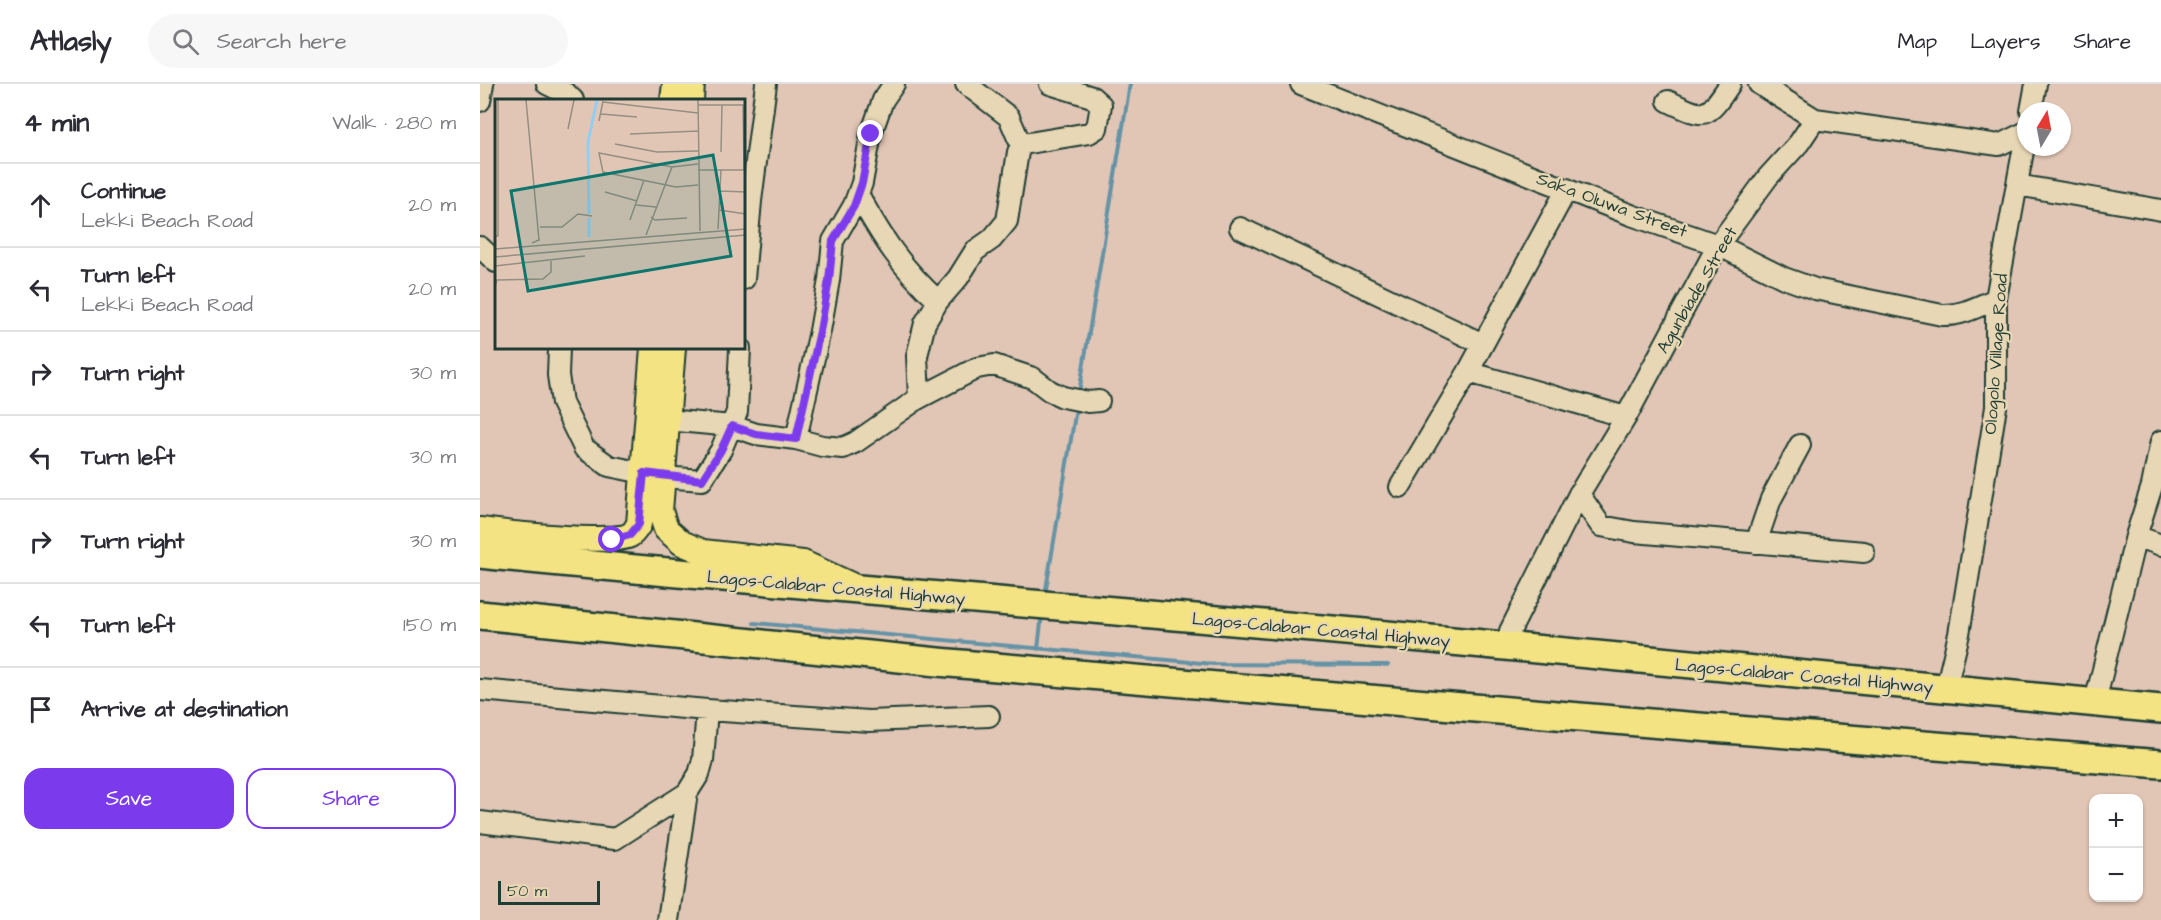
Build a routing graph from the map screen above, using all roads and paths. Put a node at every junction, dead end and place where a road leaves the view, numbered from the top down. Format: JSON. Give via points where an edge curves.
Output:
{"nodes":[{"id":1,"x":483,"y":84,"type":"edge"},
{"id":2,"x":548,"y":84,"type":"edge"},
{"id":3,"x":675,"y":84,"type":"edge"},
{"id":4,"x":692,"y":84,"type":"edge"},
{"id":5,"x":766,"y":84,"type":"edge"},
{"id":6,"x":894,"y":84,"type":"edge"},
{"id":7,"x":966,"y":84,"type":"edge"},
{"id":8,"x":1050,"y":84,"type":"edge"},
{"id":9,"x":1301,"y":84,"type":"edge"},
{"id":10,"x":1730,"y":84,"type":"edge"},
{"id":11,"x":1759,"y":84,"type":"edge"},
{"id":12,"x":2036,"y":84,"type":"edge"},
{"id":13,"x":572,"y":99,"type":"edge"},
{"id":14,"x":674,"y":99,"type":"edge"},
{"id":15,"x":691,"y":99,"type":"edge"},
{"id":16,"x":480,"y":101,"type":"edge"},
{"id":17,"x":1668,"y":101,"type":"dead end"},
{"id":18,"x":2033,"y":102,"type":"edge"},
{"id":19,"x":1815,"y":119,"type":"junction"},
{"id":20,"x":2017,"y":137,"type":"edge"},
{"id":21,"x":1023,"y":144,"type":"junction"},
{"id":22,"x":2022,"y":156,"type":"edge"},
{"id":23,"x":2017,"y":185,"type":"junction"},
{"id":24,"x":1567,"y":189,"type":"junction"},
{"id":25,"x":858,"y":194,"type":"junction"},
{"id":26,"x":2161,"y":210,"type":"edge"},
{"id":27,"x":1240,"y":228,"type":"dead end"},
{"id":28,"x":1718,"y":245,"type":"junction"},
{"id":29,"x":480,"y":247,"type":"edge"},
{"id":30,"x":746,"y":257,"type":"edge"},
{"id":31,"x":495,"y":261,"type":"edge"},
{"id":32,"x":1996,"y":299,"type":"junction"},
{"id":33,"x":938,"y":301,"type":"junction"},
{"id":34,"x":1483,"y":344,"type":"junction"},
{"id":35,"x":559,"y":350,"type":"edge"},
{"id":36,"x":654,"y":350,"type":"edge"},
{"id":37,"x":672,"y":350,"type":"edge"},
{"id":38,"x":740,"y":350,"type":"edge"},
{"id":39,"x":1468,"y":372,"type":"junction"},
{"id":40,"x":919,"y":398,"type":"junction"},
{"id":41,"x":1099,"y":401,"type":"dead end"},
{"id":42,"x":1626,"y":417,"type":"junction"},
{"id":43,"x":667,"y":420,"type":"junction"},
{"id":44,"x":732,"y":426,"type":"junction"},
{"id":45,"x":796,"y":439,"type":"junction"},
{"id":46,"x":2161,"y":441,"type":"edge"},
{"id":47,"x":1800,"y":445,"type":"dead end"},
{"id":48,"x":653,"y":475,"type":"junction"},
{"id":49,"x":1400,"y":487,"type":"dead end"},
{"id":50,"x":1578,"y":494,"type":"junction"},
{"id":51,"x":480,"y":530,"type":"edge"},
{"id":52,"x":2136,"y":536,"type":"junction"},
{"id":53,"x":1756,"y":543,"type":"junction"},
{"id":54,"x":2161,"y":545,"type":"edge"},
{"id":55,"x":1864,"y":552,"type":"dead end"},
{"id":56,"x":480,"y":554,"type":"edge"},
{"id":57,"x":863,"y":591,"type":"junction"},
{"id":58,"x":480,"y":615,"type":"edge"},
{"id":59,"x":1510,"y":631,"type":"dead end"},
{"id":60,"x":1948,"y":680,"type":"dead end"},
{"id":61,"x":480,"y":690,"type":"edge"},
{"id":62,"x":2098,"y":690,"type":"dead end"},
{"id":63,"x":2161,"y":709,"type":"edge"},
{"id":64,"x":707,"y":710,"type":"junction"},
{"id":65,"x":989,"y":716,"type":"dead end"},
{"id":66,"x":2161,"y":764,"type":"edge"},
{"id":67,"x":687,"y":793,"type":"junction"},
{"id":68,"x":480,"y":822,"type":"edge"},
{"id":69,"x":669,"y":920,"type":"edge"}],
"edges":[{"from":1,"to":16,"type":"street"},
{"from":2,"to":13,"type":"street"},
{"from":3,"to":14,"type":"main road"},
{"from":4,"to":15,"type":"main road"},
{"from":5,"to":30,"type":"street"},
{"from":6,"to":25,"type":"street","via":[[883,100],[871,134]]},
{"from":7,"to":21,"type":"street","via":[[1009,117]]},
{"from":8,"to":21,"type":"street","via":[[1092,97],[1101,105],[1097,128],[1089,133]]},
{"from":9,"to":24,"type":"street","name":"Saka Oluwa Street"},
{"from":10,"to":17,"type":"street","via":[[1707,113],[1697,114]]},
{"from":11,"to":19,"type":"street"},
{"from":12,"to":18,"type":"street"},
{"from":19,"to":20,"type":"street","via":[[1999,146]]},
{"from":19,"to":28,"type":"street","name":"Agunbiade Street"},
{"from":21,"to":33,"type":"street","via":[[1018,152],[1007,221],[975,251]]},
{"from":22,"to":23,"type":"street","name":"Ologolo Village Road"},
{"from":23,"to":26,"type":"street"},
{"from":23,"to":32,"type":"street","name":"Ologolo Village Road"},
{"from":24,"to":28,"type":"street","name":"Saka Oluwa Street"},
{"from":24,"to":34,"type":"street"},
{"from":25,"to":33,"type":"street","via":[[882,238],[915,280]]},
{"from":25,"to":45,"type":"street","via":[[833,241],[820,331]]},
{"from":27,"to":34,"type":"street"},
{"from":28,"to":32,"type":"street","name":"Saka Oluwa Street","via":[[1784,278],[1815,288],[1942,315]]},
{"from":28,"to":42,"type":"street","name":"Agunbiade Street"},
{"from":29,"to":31,"type":"street"},
{"from":32,"to":60,"type":"street","name":"Ologolo Village Road","via":[[1996,407]]},
{"from":33,"to":40,"type":"street","via":[[925,323],[917,356]]},
{"from":34,"to":39,"type":"street"},
{"from":35,"to":48,"type":"street","via":[[562,403],[584,448],[609,466]]},
{"from":36,"to":48,"type":"main road"},
{"from":37,"to":43,"type":"main road"},
{"from":38,"to":44,"type":"street","via":[[737,412]]},
{"from":39,"to":42,"type":"street"},
{"from":39,"to":49,"type":"street"},
{"from":40,"to":41,"type":"street","via":[[977,368],[994,365],[1033,378],[1063,397]]},
{"from":40,"to":45,"type":"street","via":[[843,448]]},
{"from":42,"to":50,"type":"street","name":"Agunbiade Street"},
{"from":43,"to":44,"type":"street"},
{"from":43,"to":48,"type":"main road"},
{"from":44,"to":45,"type":"street","via":[[756,434]]},
{"from":44,"to":48,"type":"street","via":[[702,480]]},
{"from":46,"to":52,"type":"street"},
{"from":47,"to":53,"type":"street","via":[[1771,499]]},
{"from":48,"to":51,"type":"main road","via":[[639,524],[630,535],[612,540]]},
{"from":48,"to":57,"type":"main road","via":[[666,528],[682,543],[703,552],[803,562]]},
{"from":50,"to":53,"type":"street","via":[[1601,526]]},
{"from":50,"to":59,"type":"street","name":"Agunbiade Street"},
{"from":52,"to":54,"type":"street"},
{"from":52,"to":62,"type":"street"},
{"from":53,"to":55,"type":"street"},
{"from":56,"to":57,"type":"highway","name":"Lagos-Calabar Coastal Highway"},
{"from":57,"to":63,"type":"highway","name":"Lagos-Calabar Coastal Highway","via":[[1450,641]]},
{"from":58,"to":66,"type":"highway","via":[[949,663]]},
{"from":61,"to":64,"type":"street"},
{"from":64,"to":65,"type":"street","via":[[868,721]]},
{"from":64,"to":67,"type":"street","via":[[703,760]]},
{"from":67,"to":68,"type":"street","via":[[615,839]]},
{"from":67,"to":69,"type":"street"}]}
